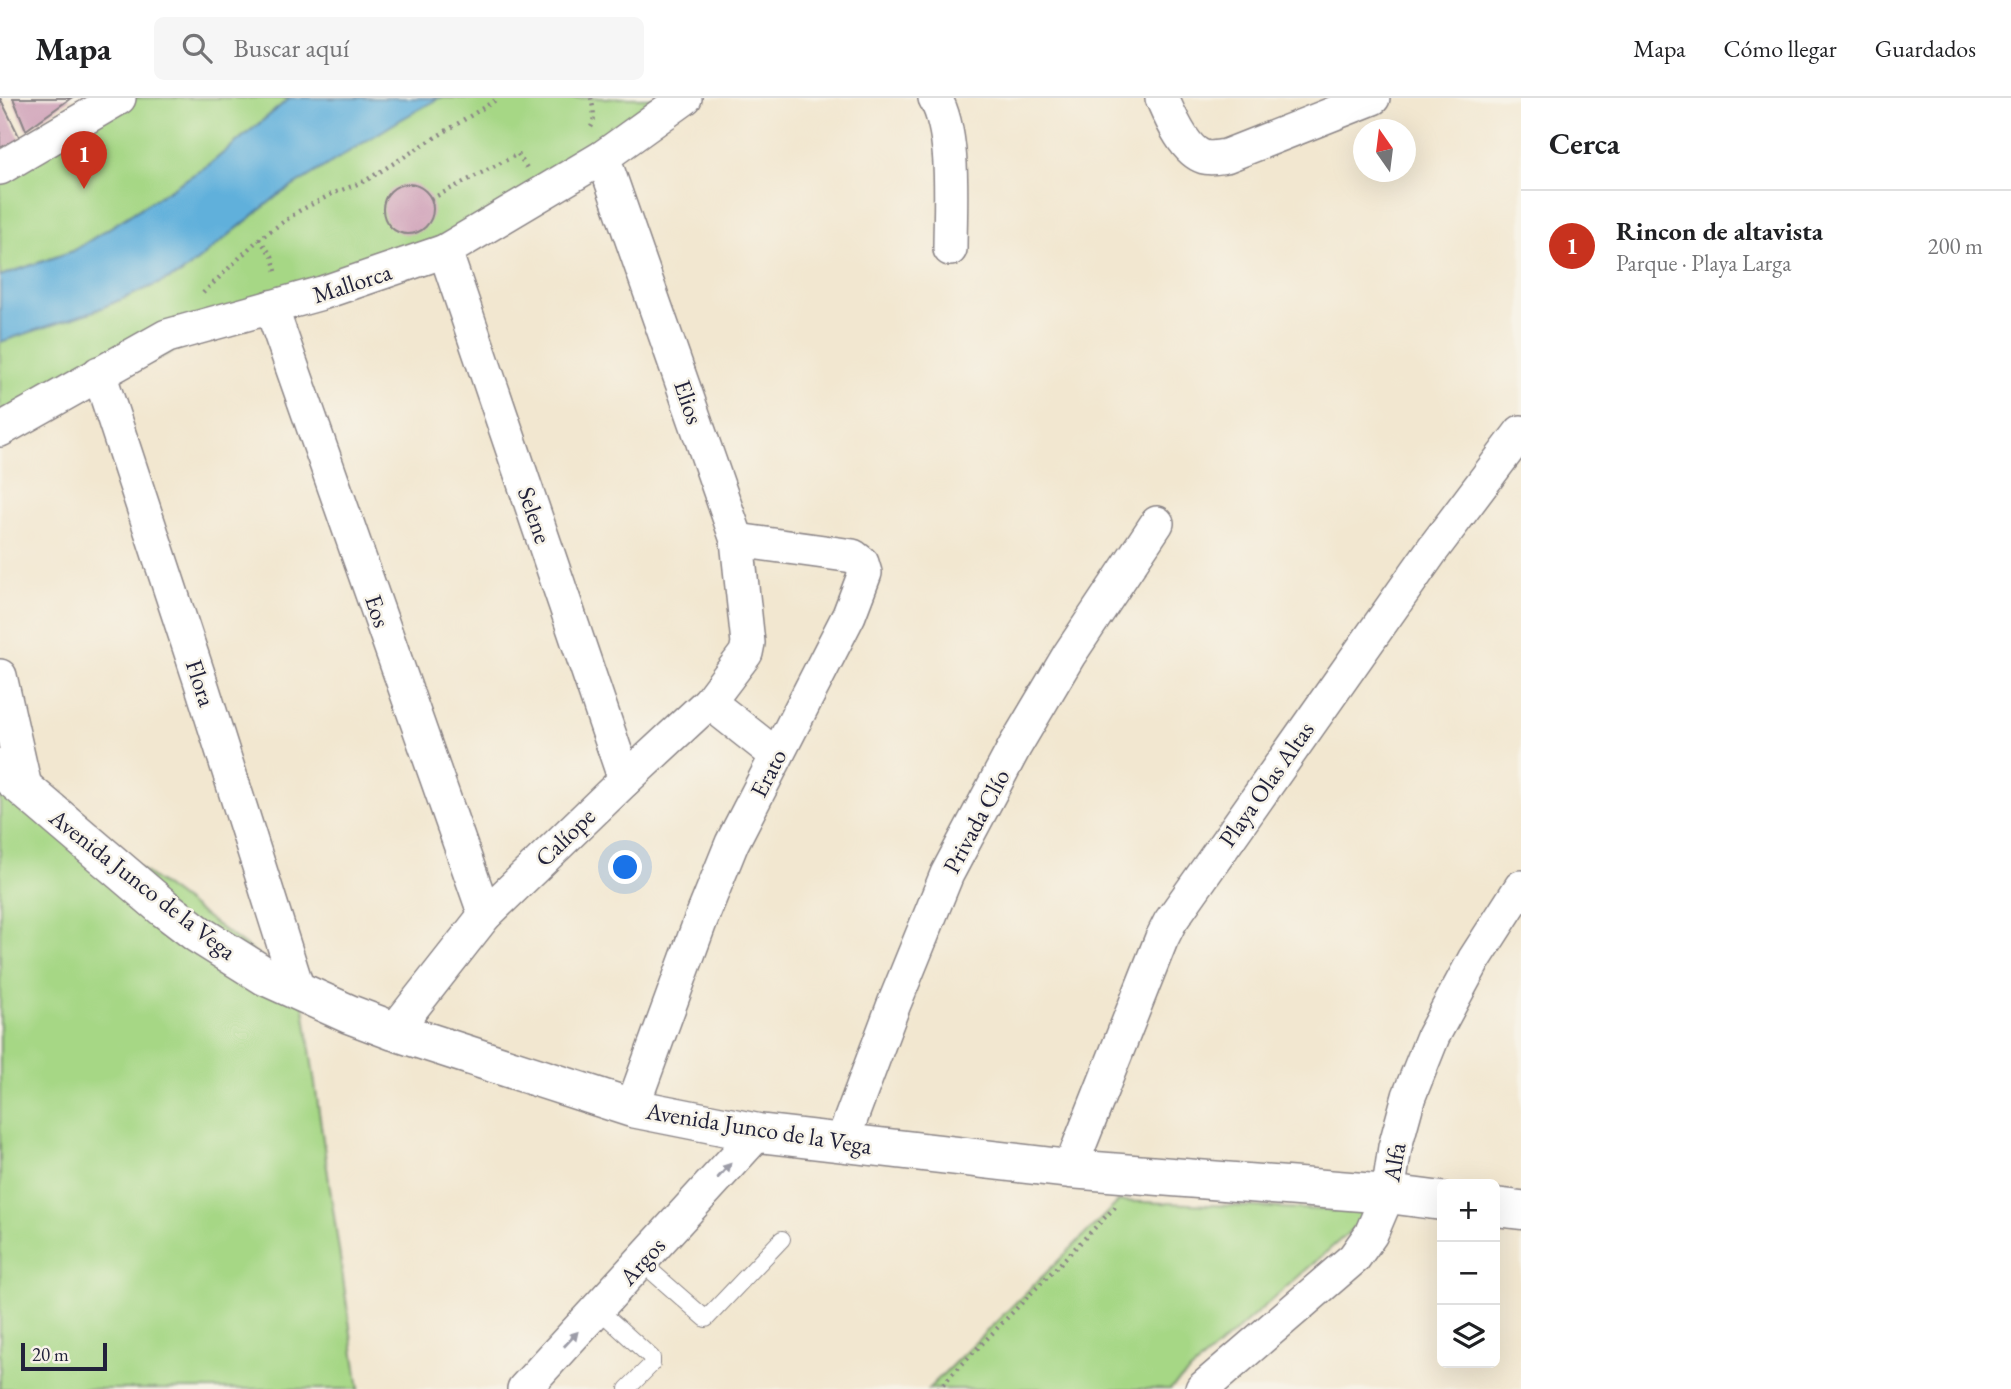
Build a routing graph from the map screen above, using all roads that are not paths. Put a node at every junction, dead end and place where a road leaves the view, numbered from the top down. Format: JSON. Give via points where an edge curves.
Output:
{"nodes":[{"id":1,"x":119,"y":98,"type":"edge"},
{"id":2,"x":685,"y":98,"type":"edge"},
{"id":3,"x":935,"y":98,"type":"edge"},
{"id":4,"x":1162,"y":98,"type":"edge"},
{"id":5,"x":1374,"y":98,"type":"edge"},
{"id":6,"x":595,"y":144,"type":"junction"},
{"id":7,"x":0,"y":168,"type":"edge"},
{"id":8,"x":950,"y":249,"type":"dead end"},
{"id":9,"x":445,"y":251,"type":"junction"},
{"id":10,"x":279,"y":305,"type":"junction"},
{"id":11,"x":99,"y":373,"type":"junction"},
{"id":12,"x":0,"y":430,"type":"edge"},
{"id":13,"x":1521,"y":432,"type":"edge"},
{"id":14,"x":1157,"y":523,"type":"dead end"},
{"id":15,"x":737,"y":540,"type":"junction"},
{"id":16,"x":746,"y":653,"type":"joint"},
{"id":17,"x":0,"y":676,"type":"edge"},
{"id":18,"x":709,"y":702,"type":"junction"},
{"id":19,"x":776,"y":754,"type":"junction"},
{"id":20,"x":13,"y":780,"type":"edge"},
{"id":21,"x":625,"y":780,"type":"junction"},
{"id":22,"x":1521,"y":887,"type":"edge"},
{"id":23,"x":485,"y":915,"type":"junction"},
{"id":24,"x":299,"y":993,"type":"junction"},
{"id":25,"x":394,"y":1031,"type":"junction"},
{"id":26,"x":632,"y":1108,"type":"junction"},
{"id":27,"x":758,"y":1132,"type":"junction"},
{"id":28,"x":842,"y":1142,"type":"junction"},
{"id":29,"x":1070,"y":1169,"type":"junction"},
{"id":30,"x":1388,"y":1194,"type":"junction"},
{"id":31,"x":1437,"y":1200,"type":"edge"},
{"id":32,"x":1500,"y":1208,"type":"edge"},
{"id":33,"x":1521,"y":1210,"type":"edge"},
{"id":34,"x":782,"y":1238,"type":"dead end"},
{"id":35,"x":641,"y":1262,"type":"junction"},
{"id":36,"x":598,"y":1309,"type":"junction"},
{"id":37,"x":524,"y":1389,"type":"edge"},
{"id":38,"x":627,"y":1389,"type":"edge"},
{"id":39,"x":1202,"y":1389,"type":"edge"}],
"edges":[{"from":1,"to":7,"type":"street"},
{"from":2,"to":6,"type":"street","name":"Mallorca"},
{"from":3,"to":8,"type":"street","via":[[949,139]]},
{"from":4,"to":5,"type":"street","via":[[1188,145],[1207,158],[1226,156]]},
{"from":6,"to":9,"type":"street","name":"Mallorca"},
{"from":6,"to":15,"type":"street","name":"Elios"},
{"from":9,"to":10,"type":"street","name":"Mallorca"},
{"from":9,"to":21,"type":"street","name":"Selene"},
{"from":10,"to":11,"type":"street","name":"Mallorca","via":[[167,336]]},
{"from":10,"to":23,"type":"street","name":"Eos"},
{"from":11,"to":12,"type":"street","name":"Mallorca"},
{"from":11,"to":24,"type":"street","name":"Flora"},
{"from":13,"to":29,"type":"street","name":"Playa Olas Altas","via":[[1425,560],[1170,922]]},
{"from":14,"to":28,"type":"street","name":"Privada Clío","via":[[1069,655],[947,874]]},
{"from":15,"to":16,"type":"street","name":"Elios","via":[[748,634]]},
{"from":15,"to":19,"type":"street","name":"Erato","via":[[853,556],[865,573],[849,615]]},
{"from":16,"to":18,"type":"street","name":"Calíope"},
{"from":17,"to":20,"type":"street"},
{"from":18,"to":19,"type":"street"},
{"from":18,"to":21,"type":"street","name":"Calíope"},
{"from":19,"to":26,"type":"street","name":"Erato","via":[[732,843]]},
{"from":20,"to":24,"type":"street","name":"Avenida Junco de la Vega","via":[[198,934]]},
{"from":21,"to":23,"type":"street","name":"Calíope"},
{"from":22,"to":30,"type":"street","name":"Alfa","via":[[1433,1036],[1395,1147]]},
{"from":23,"to":25,"type":"street","name":"Calíope"},
{"from":24,"to":25,"type":"street","name":"Avenida Junco de la Vega"},
{"from":25,"to":26,"type":"street","name":"Avenida Junco de la Vega"},
{"from":26,"to":27,"type":"street","name":"Avenida Junco de la Vega"},
{"from":27,"to":28,"type":"street","name":"Avenida Junco de la Vega"},
{"from":35,"to":27,"type":"street","name":"Argos","one_way":true},
{"from":28,"to":29,"type":"street","name":"Avenida Junco de la Vega"},
{"from":29,"to":30,"type":"street","name":"Avenida Junco de la Vega"},
{"from":30,"to":31,"type":"street","name":"Avenida Junco de la Vega"},
{"from":30,"to":39,"type":"street","name":"Alfa","via":[[1371,1234],[1354,1258]]},
{"from":32,"to":33,"type":"street"},
{"from":34,"to":35,"type":"lane","via":[[706,1319]]},
{"from":35,"to":36,"type":"street","name":"Argos"},
{"from":37,"to":36,"type":"street","name":"Argos","one_way":true},
{"from":36,"to":38,"type":"lane","via":[[652,1358],[652,1364]]}]}
